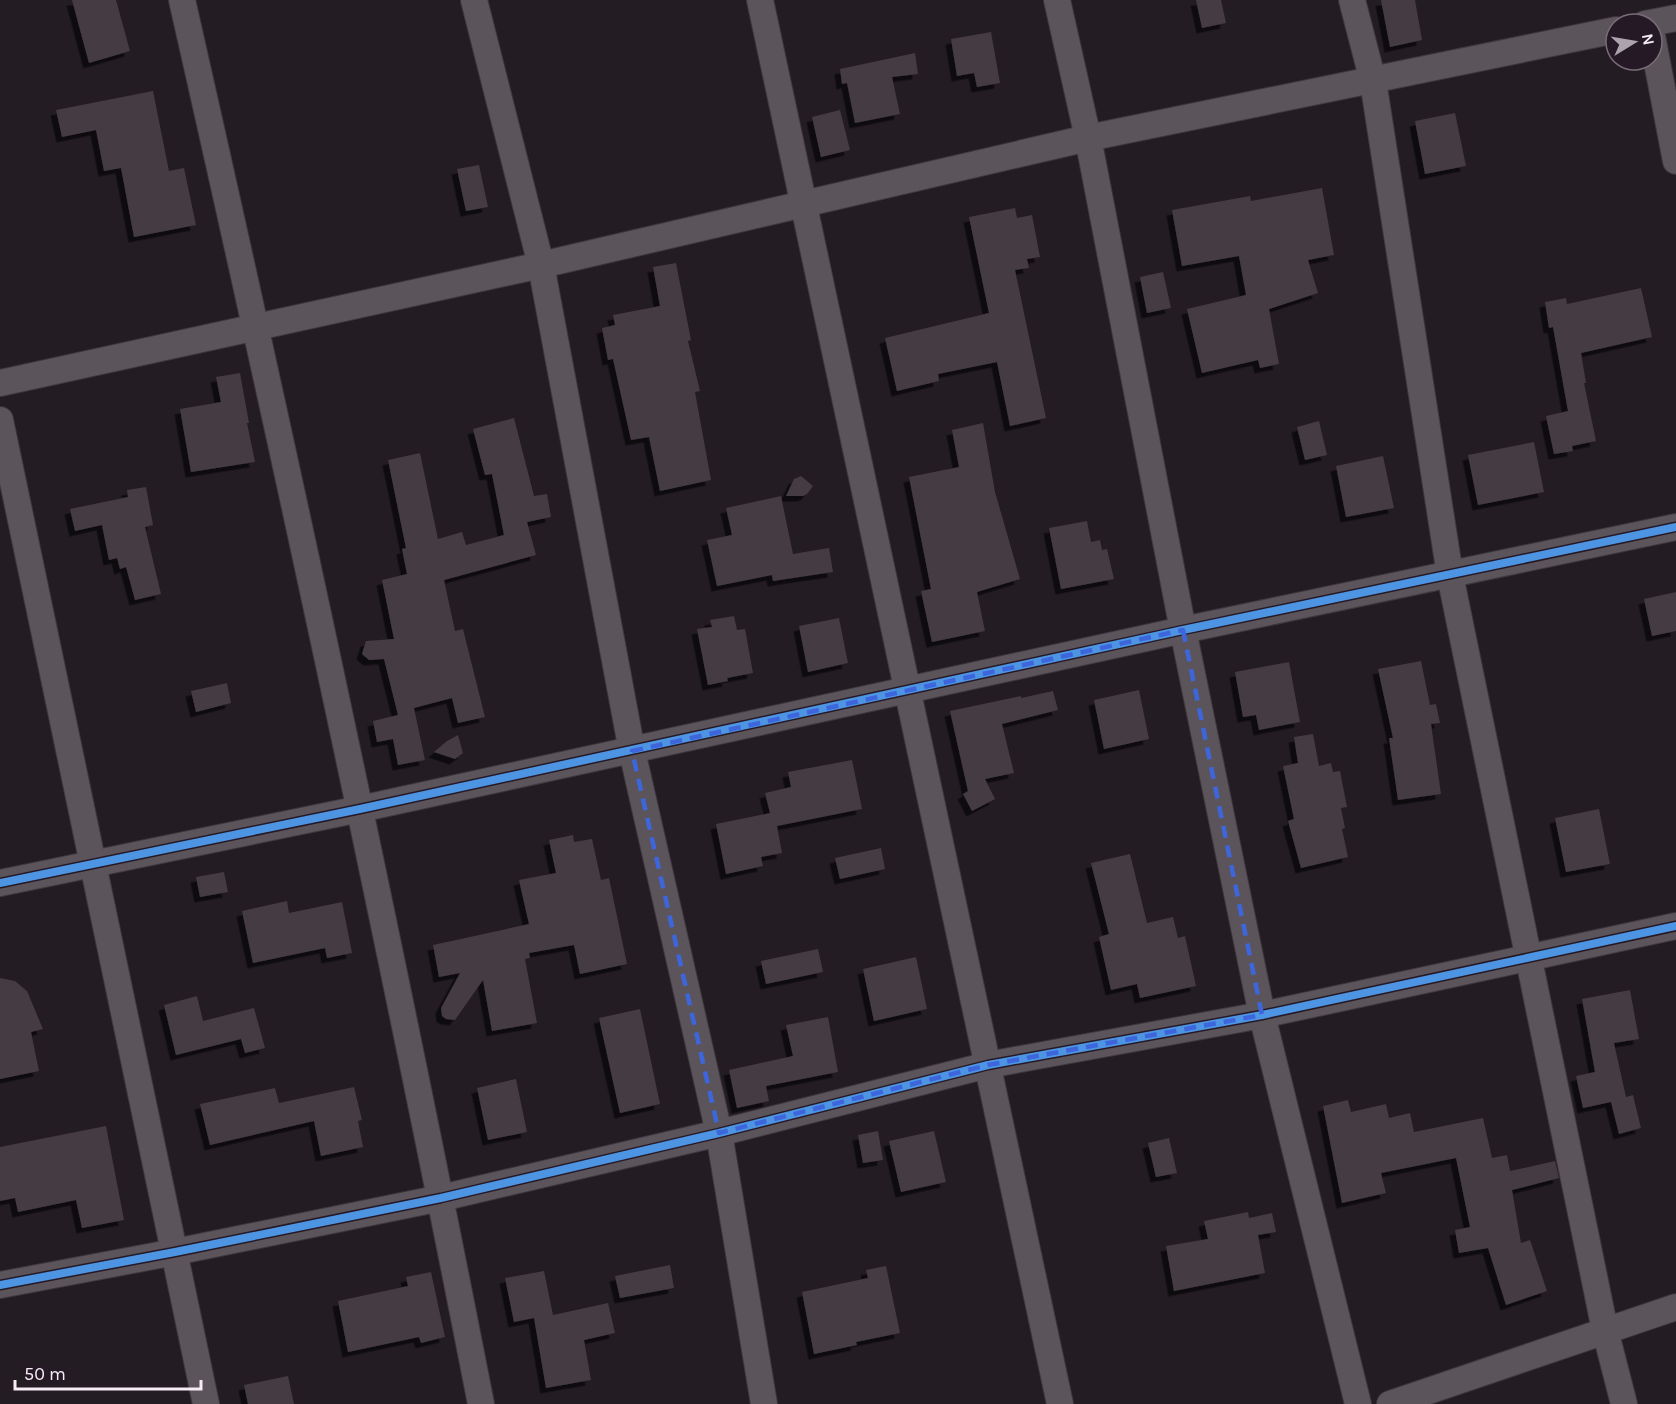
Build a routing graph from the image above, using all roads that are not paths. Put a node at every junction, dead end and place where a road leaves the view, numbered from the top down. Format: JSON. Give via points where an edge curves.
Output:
{"nodes":[{"id":1,"x":182,"y":0,"type":"edge"},
{"id":2,"x":474,"y":0,"type":"edge"},
{"id":3,"x":760,"y":0,"type":"edge"},
{"id":4,"x":1058,"y":0,"type":"edge"},
{"id":5,"x":1352,"y":0,"type":"edge"},
{"id":6,"x":1604,"y":33,"type":"edge"},
{"id":7,"x":1658,"y":72,"type":"edge"},
{"id":8,"x":1373,"y":81,"type":"junction"},
{"id":9,"x":1089,"y":138,"type":"junction"},
{"id":10,"x":1676,"y":161,"type":"edge"},
{"id":11,"x":803,"y":204,"type":"junction"},
{"id":12,"x":541,"y":265,"type":"junction"},
{"id":13,"x":257,"y":328,"type":"junction"},
{"id":14,"x":0,"y":383,"type":"edge"},
{"id":15,"x":0,"y":420,"type":"edge"},
{"id":16,"x":1676,"y":527,"type":"edge"},
{"id":17,"x":1450,"y":575,"type":"junction"},
{"id":18,"x":1183,"y":630,"type":"junction"},
{"id":19,"x":908,"y":690,"type":"junction"},
{"id":20,"x":632,"y":751,"type":"junction"},
{"id":21,"x":360,"y":809,"type":"junction"},
{"id":22,"x":93,"y":863,"type":"junction"},
{"id":23,"x":0,"y":883,"type":"edge"},
{"id":24,"x":1676,"y":926,"type":"edge"},
{"id":25,"x":1528,"y":959,"type":"junction"},
{"id":26,"x":1262,"y":1015,"type":"junction"},
{"id":27,"x":988,"y":1065,"type":"junction"},
{"id":28,"x":719,"y":1133,"type":"junction"},
{"id":29,"x":441,"y":1198,"type":"junction"},
{"id":30,"x":175,"y":1252,"type":"junction"},
{"id":31,"x":0,"y":1285,"type":"edge"},
{"id":32,"x":1676,"y":1307,"type":"edge"},
{"id":33,"x":1605,"y":1330,"type":"junction"},
{"id":34,"x":206,"y":1404,"type":"edge"},
{"id":35,"x":481,"y":1404,"type":"edge"},
{"id":36,"x":764,"y":1404,"type":"edge"},
{"id":37,"x":1060,"y":1404,"type":"edge"},
{"id":38,"x":1358,"y":1404,"type":"edge"},
{"id":39,"x":1389,"y":1404,"type":"edge"},
{"id":40,"x":1624,"y":1404,"type":"edge"}],
"edges":[{"from":1,"to":13,"type":"street"},
{"from":2,"to":12,"type":"street"},
{"from":3,"to":11,"type":"street"},
{"from":4,"to":9,"type":"street"},
{"from":5,"to":8,"type":"street"},
{"from":6,"to":8,"type":"street"},
{"from":7,"to":10,"type":"street"},
{"from":8,"to":9,"type":"street"},
{"from":8,"to":17,"type":"street"},
{"from":9,"to":11,"type":"street"},
{"from":9,"to":18,"type":"street"},
{"from":11,"to":12,"type":"street"},
{"from":11,"to":19,"type":"street"},
{"from":12,"to":13,"type":"street"},
{"from":12,"to":20,"type":"street"},
{"from":13,"to":14,"type":"street"},
{"from":13,"to":21,"type":"street"},
{"from":15,"to":22,"type":"street"},
{"from":16,"to":17,"type":"street"},
{"from":17,"to":18,"type":"street"},
{"from":17,"to":25,"type":"street"},
{"from":18,"to":19,"type":"street"},
{"from":18,"to":26,"type":"street"},
{"from":19,"to":20,"type":"street"},
{"from":19,"to":27,"type":"street"},
{"from":20,"to":21,"type":"street"},
{"from":20,"to":28,"type":"street"},
{"from":21,"to":22,"type":"street"},
{"from":21,"to":29,"type":"street"},
{"from":22,"to":23,"type":"street"},
{"from":22,"to":30,"type":"street"},
{"from":24,"to":25,"type":"street"},
{"from":25,"to":26,"type":"street"},
{"from":25,"to":33,"type":"street"},
{"from":26,"to":27,"type":"street"},
{"from":26,"to":38,"type":"street"},
{"from":27,"to":28,"type":"street"},
{"from":27,"to":37,"type":"street"},
{"from":28,"to":29,"type":"street"},
{"from":28,"to":36,"type":"street"},
{"from":29,"to":30,"type":"street"},
{"from":29,"to":35,"type":"street"},
{"from":30,"to":31,"type":"street"},
{"from":30,"to":34,"type":"street"},
{"from":32,"to":33,"type":"street"},
{"from":33,"to":39,"type":"street"},
{"from":33,"to":40,"type":"street"}]}
